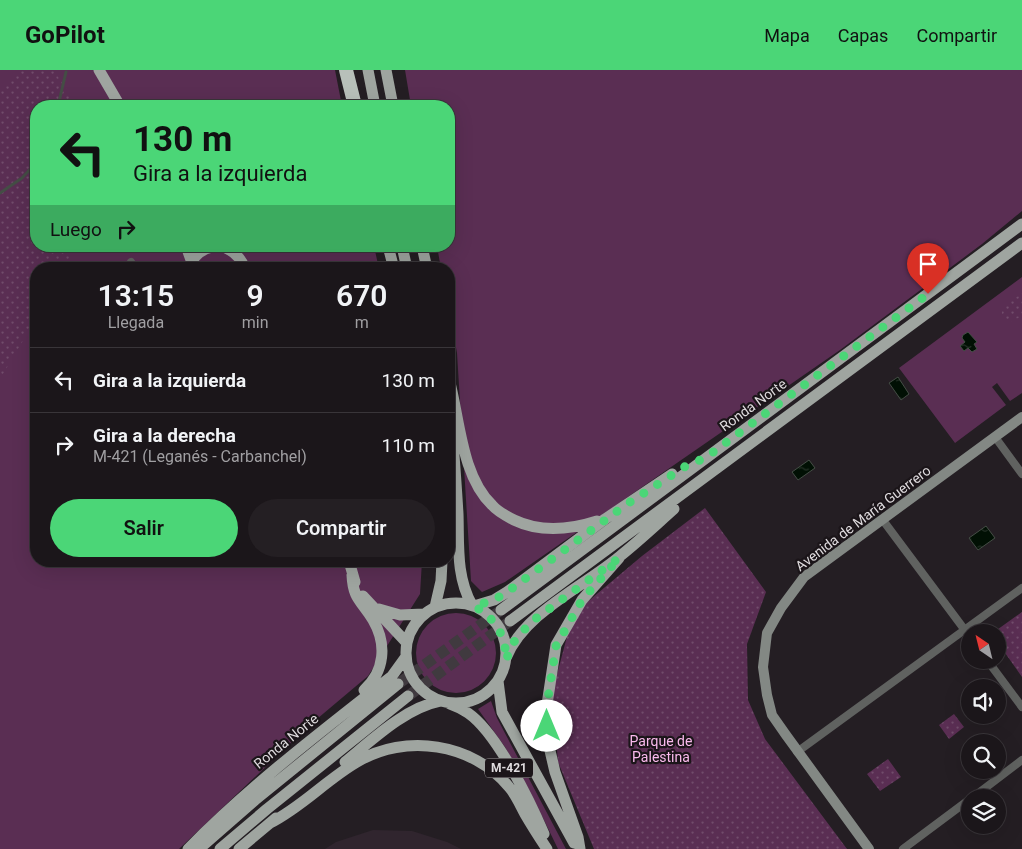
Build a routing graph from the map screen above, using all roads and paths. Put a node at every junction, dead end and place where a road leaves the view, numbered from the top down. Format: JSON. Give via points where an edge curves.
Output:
{"nodes":[{"id":1,"x":91,"y":70,"type":"edge"},
{"id":2,"x":99,"y":70,"type":"edge"},
{"id":3,"x":346,"y":70,"type":"edge"},
{"id":4,"x":353,"y":70,"type":"edge"},
{"id":5,"x":368,"y":70,"type":"edge"},
{"id":6,"x":386,"y":70,"type":"edge"},
{"id":7,"x":108,"y":100,"type":"edge"},
{"id":8,"x":116,"y":100,"type":"edge"},
{"id":9,"x":354,"y":100,"type":"edge"},
{"id":10,"x":358,"y":100,"type":"edge"},
{"id":11,"x":374,"y":100,"type":"edge"},
{"id":12,"x":392,"y":100,"type":"edge"},
{"id":13,"x":1022,"y":224,"type":"edge"},
{"id":14,"x":1022,"y":243,"type":"edge"},
{"id":15,"x":199,"y":252,"type":"edge"},
{"id":16,"x":232,"y":252,"type":"edge"},
{"id":17,"x":191,"y":262,"type":"edge"},
{"id":18,"x":241,"y":262,"type":"edge"},
{"id":19,"x":455,"y":404,"type":"edge"},
{"id":20,"x":1022,"y":417,"type":"edge"},
{"id":21,"x":995,"y":438,"type":"junction"},
{"id":22,"x":705,"y":458,"type":"junction"},
{"id":23,"x":1022,"y":474,"type":"edge"},
{"id":24,"x":455,"y":477,"type":"edge"},
{"id":25,"x":693,"y":487,"type":"junction"},
{"id":26,"x":605,"y":518,"type":"junction"},
{"id":27,"x":882,"y":519,"type":"junction"},
{"id":28,"x":619,"y":558,"type":"junction"},
{"id":29,"x":350,"y":567,"type":"edge"},
{"id":30,"x":442,"y":567,"type":"edge"},
{"id":31,"x":352,"y":576,"type":"junction"},
{"id":32,"x":1022,"y":588,"type":"edge"},
{"id":33,"x":473,"y":605,"type":"junction"},
{"id":34,"x":435,"y":607,"type":"junction"},
{"id":35,"x":501,"y":610,"type":"tunnel mouth"},
{"id":36,"x":380,"y":611,"type":"junction"},
{"id":37,"x":424,"y":614,"type":"junction"},
{"id":38,"x":510,"y":621,"type":"tunnel mouth"},
{"id":39,"x":973,"y":624,"type":"edge"},
{"id":40,"x":961,"y":625,"type":"edge"},
{"id":41,"x":961,"y":633,"type":"edge"},
{"id":42,"x":406,"y":642,"type":"junction"},
{"id":43,"x":405,"y":658,"type":"junction"},
{"id":44,"x":506,"y":660,"type":"junction"},
{"id":45,"x":994,"y":669,"type":"edge"},
{"id":46,"x":498,"y":681,"type":"junction"},
{"id":47,"x":398,"y":684,"type":"tunnel mouth"},
{"id":48,"x":408,"y":696,"type":"tunnel mouth"},
{"id":49,"x":444,"y":702,"type":"junction"},
{"id":50,"x":1022,"y":707,"type":"edge"},
{"id":51,"x":306,"y":743,"type":"junction"},
{"id":52,"x":798,"y":752,"type":"junction"},
{"id":53,"x":1022,"y":760,"type":"edge"},
{"id":54,"x":983,"y":789,"type":"edge"},
{"id":55,"x":961,"y":806,"type":"edge"},
{"id":56,"x":270,"y":823,"type":"junction"},
{"id":57,"x":188,"y":849,"type":"edge"},
{"id":58,"x":198,"y":849,"type":"edge"},
{"id":59,"x":220,"y":849,"type":"edge"},
{"id":60,"x":239,"y":849,"type":"edge"},
{"id":61,"x":549,"y":849,"type":"edge"},
{"id":62,"x":578,"y":849,"type":"edge"},
{"id":63,"x":869,"y":849,"type":"edge"},
{"id":64,"x":903,"y":849,"type":"edge"}],
"edges":[{"from":1,"to":7,"type":"main road"},
{"from":2,"to":8,"type":"main road"},
{"from":3,"to":9,"type":"highway"},
{"from":4,"to":10,"type":"main road"},
{"from":5,"to":11,"type":"main road"},
{"from":6,"to":12,"type":"main road"},
{"from":13,"to":22,"type":"main road","name":"Ronda Norte"},
{"from":14,"to":25,"type":"main road","name":"Ronda Norte"},
{"from":15,"to":17,"type":"main road"},
{"from":16,"to":18,"type":"main road"},
{"from":19,"to":26,"type":"main road","via":[[469,464],[478,486],[492,506],[522,524],[547,529],[572,528]]},
{"from":20,"to":21,"type":"street","name":"Avenida de María Guerrero"},
{"from":21,"to":23,"type":"street"},
{"from":21,"to":27,"type":"street","name":"Avenida de María Guerrero"},
{"from":22,"to":26,"type":"main road","via":[[686,466]]},
{"from":22,"to":35,"type":"main road","name":"Ronda Norte"},
{"from":24,"to":33,"type":"main road","via":[[459,564],[463,586]]},
{"from":25,"to":28,"type":"main road","via":[[677,506]]},
{"from":25,"to":38,"type":"main road","name":"Ronda Norte"},
{"from":26,"to":33,"type":"main road","via":[[507,592],[494,600]]},
{"from":27,"to":40,"type":"street"},
{"from":27,"to":52,"type":"street","name":"Avenida de María Guerrero","via":[[804,576],[767,633],[763,667],[772,715]]},
{"from":28,"to":44,"type":"main road","via":[[531,622],[513,643]]},
{"from":28,"to":62,"type":"main road","via":[[582,600],[556,646],[546,711],[548,742],[578,838]]},
{"from":29,"to":31,"type":"main road"},
{"from":30,"to":34,"type":"main road"},
{"from":31,"to":36,"type":"main road","via":[[358,589]]},
{"from":31,"to":51,"type":"main road","via":[[355,594],[380,634],[383,658],[373,682]]},
{"from":32,"to":39,"type":"street"},
{"from":33,"to":34,"type":"main road","number":"M-421","via":[[459,602]]},
{"from":33,"to":44,"type":"main road","via":[[497,624]]},
{"from":34,"to":37,"type":"main road","number":"M-421"},
{"from":36,"to":37,"type":"main road","via":[[400,615]]},
{"from":36,"to":42,"type":"main road"},
{"from":37,"to":42,"type":"main road","number":"M-421"},
{"from":41,"to":52,"type":"street"},
{"from":42,"to":43,"type":"main road","number":"M-421"},
{"from":43,"to":49,"type":"main road","number":"M-421","via":[[416,685]]},
{"from":43,"to":51,"type":"main road","name":"Ronda Norte","via":[[392,676]]},
{"from":44,"to":46,"type":"main road","number":"M-421"},
{"from":45,"to":50,"type":"street"},
{"from":46,"to":49,"type":"main road","number":"M-421","via":[[491,690],[471,701]]},
{"from":46,"to":62,"type":"main road","number":"M-421","via":[[502,712]]},
{"from":47,"to":58,"type":"main road","name":"Ronda Norte"},
{"from":48,"to":59,"type":"main road"},
{"from":49,"to":56,"type":"main road","via":[[420,707],[407,714]]},
{"from":49,"to":61,"type":"main road","number":"M-421","via":[[468,713],[492,738],[534,811]]},
{"from":51,"to":57,"type":"main road","name":"Ronda Norte","via":[[236,802]]},
{"from":52,"to":63,"type":"street","name":"Avenida de María Guerrero"},
{"from":53,"to":54,"type":"street"},
{"from":55,"to":64,"type":"street"},
{"from":56,"to":60,"type":"main road"},
{"from":56,"to":61,"type":"main road","via":[[285,816],[334,777],[365,758],[395,747],[439,746],[490,768],[510,787]]}]}
